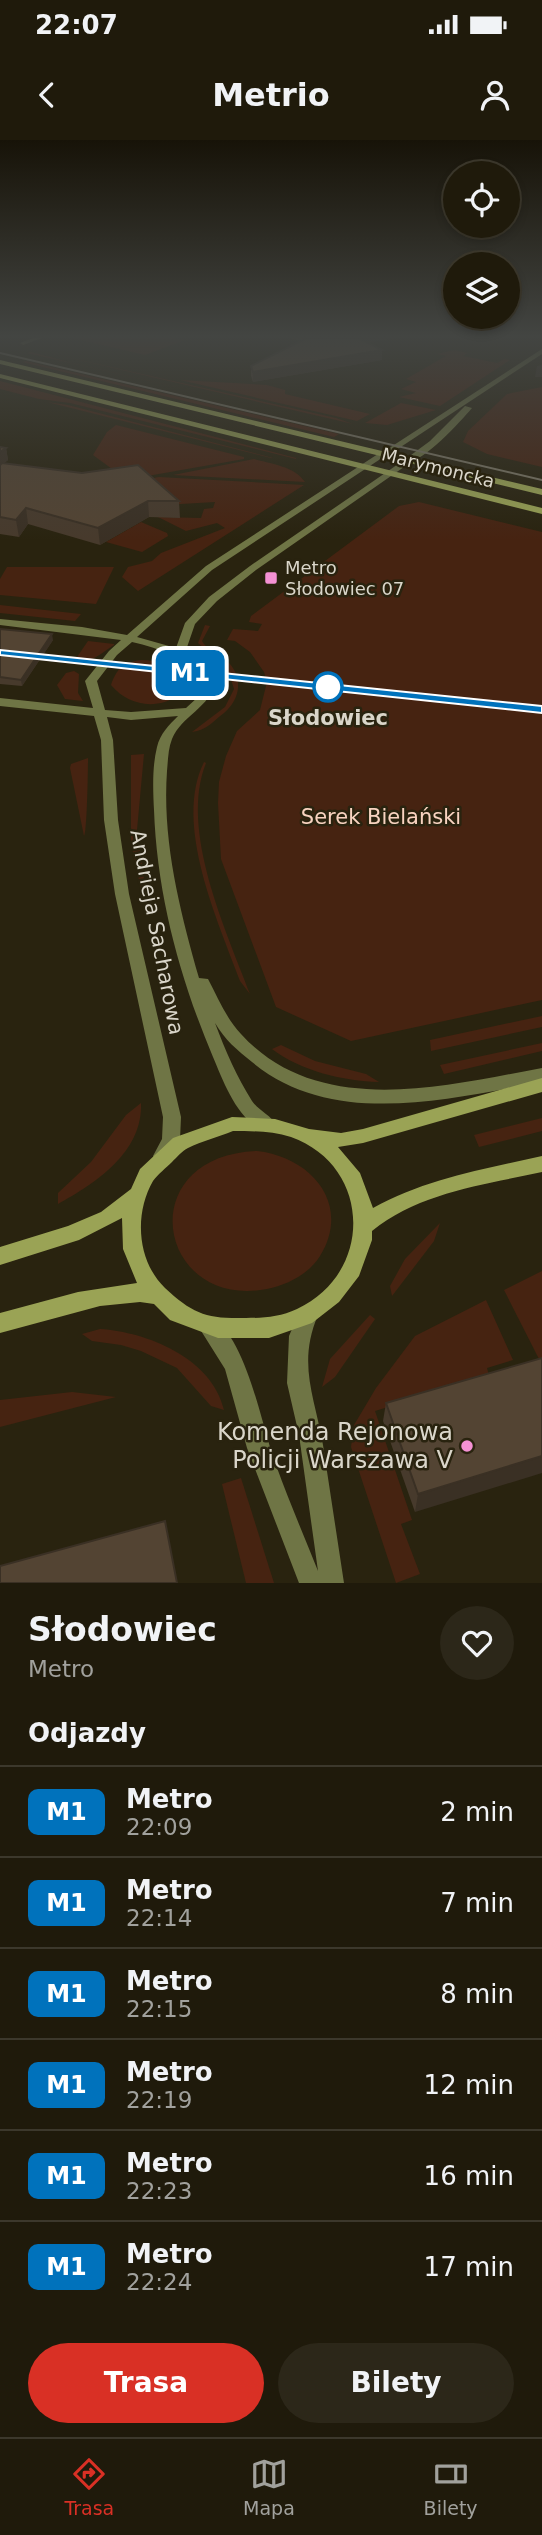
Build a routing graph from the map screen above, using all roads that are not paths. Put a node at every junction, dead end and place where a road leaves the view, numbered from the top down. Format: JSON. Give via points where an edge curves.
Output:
{"nodes":[{"id":1,"x":119,"y":405,"type":"edge"},
{"id":2,"x":181,"y":405,"type":"edge"},
{"id":3,"x":461,"y":405,"type":"edge"},
{"id":4,"x":471,"y":405,"type":"edge"},
{"id":5,"x":384,"y":454,"type":"junction"},
{"id":6,"x":410,"y":460,"type":"junction"},
{"id":7,"x":364,"y":466,"type":"junction"},
{"id":8,"x":391,"y":473,"type":"junction"},
{"id":9,"x":542,"y":492,"type":"edge"},
{"id":10,"x":542,"y":510,"type":"edge"},
{"id":11,"x":0,"y":622,"type":"edge"},
{"id":12,"x":130,"y":639,"type":"junction"},
{"id":13,"x":180,"y":652,"type":"junction"},
{"id":14,"x":0,"y":702,"type":"edge"},
{"id":15,"x":188,"y":712,"type":"junction"},
{"id":16,"x":101,"y":713,"type":"junction"},
{"id":17,"x":186,"y":954,"type":"junction"},
{"id":18,"x":542,"y":1075,"type":"edge"},
{"id":19,"x":542,"y":1085,"type":"edge"},
{"id":20,"x":267,"y":1125,"type":"junction"},
{"id":21,"x":301,"y":1134,"type":"junction"},
{"id":22,"x":162,"y":1157,"type":"junction"},
{"id":23,"x":542,"y":1164,"type":"edge"},
{"id":24,"x":135,"y":1195,"type":"junction"},
{"id":25,"x":364,"y":1226,"type":"junction"},
{"id":26,"x":0,"y":1256,"type":"edge"},
{"id":27,"x":156,"y":1294,"type":"junction"},
{"id":28,"x":308,"y":1315,"type":"junction"},
{"id":29,"x":0,"y":1323,"type":"edge"},
{"id":30,"x":207,"y":1325,"type":"junction"},
{"id":31,"x":311,"y":1583,"type":"edge"},
{"id":32,"x":332,"y":1583,"type":"edge"}],
"edges":[{"from":1,"to":7,"type":"main road","name":"Marymoncka"},
{"from":2,"to":5,"type":"main road","name":"Marymoncka"},
{"from":3,"to":5,"type":"street"},
{"from":4,"to":6,"type":"street"},
{"from":5,"to":6,"type":"main road","name":"Marymoncka"},
{"from":5,"to":7,"type":"street"},
{"from":6,"to":8,"type":"street"},
{"from":6,"to":9,"type":"main road","name":"Marymoncka"},
{"from":7,"to":8,"type":"main road","name":"Marymoncka"},
{"from":7,"to":12,"type":"street","via":[[209,568]]},
{"from":8,"to":10,"type":"main road","name":"Marymoncka"},
{"from":8,"to":13,"type":"street","via":[[213,599],[190,623]]},
{"from":11,"to":12,"type":"street"},
{"from":12,"to":13,"type":"street"},
{"from":12,"to":16,"type":"street","via":[[97,669],[91,681]]},
{"from":13,"to":15,"type":"street","via":[[211,680],[208,691]]},
{"from":14,"to":16,"type":"street"},
{"from":15,"to":16,"type":"street","via":[[149,716]]},
{"from":15,"to":17,"type":"street","name":"Andrieja Sacharowa","via":[[165,739],[158,814],[166,875]]},
{"from":16,"to":22,"type":"street","name":"Andrieja Sacharowa","via":[[122,894],[172,1117],[171,1140]]},
{"from":17,"to":18,"type":"street","via":[[237,1041],[280,1073],[316,1087],[354,1096],[399,1098]]},
{"from":17,"to":20,"type":"street","name":"Andrieja Sacharowa","via":[[232,1079],[252,1115]]},
{"from":19,"to":21,"type":"main road","via":[[363,1136],[326,1140]]},
{"from":20,"to":21,"type":"main road"},
{"from":20,"to":22,"type":"main road","via":[[215,1128],[181,1142]]},
{"from":21,"to":25,"type":"main road","via":[[342,1165],[358,1193]]},
{"from":22,"to":24,"type":"main road"},
{"from":23,"to":25,"type":"main road","via":[[406,1198]]},
{"from":24,"to":26,"type":"main road","via":[[100,1220]]},
{"from":24,"to":27,"type":"main road","via":[[128,1229],[131,1246],[135,1263]]},
{"from":25,"to":28,"type":"main road","via":[[350,1276],[325,1304]]},
{"from":27,"to":29,"type":"main road","via":[[118,1293]]},
{"from":27,"to":30,"type":"main road","via":[[188,1318]]},
{"from":28,"to":30,"type":"main road","via":[[249,1331]]},
{"from":28,"to":32,"type":"street","via":[[299,1335],[298,1383]]},
{"from":30,"to":31,"type":"street","via":[[233,1362],[258,1448]]}]}
